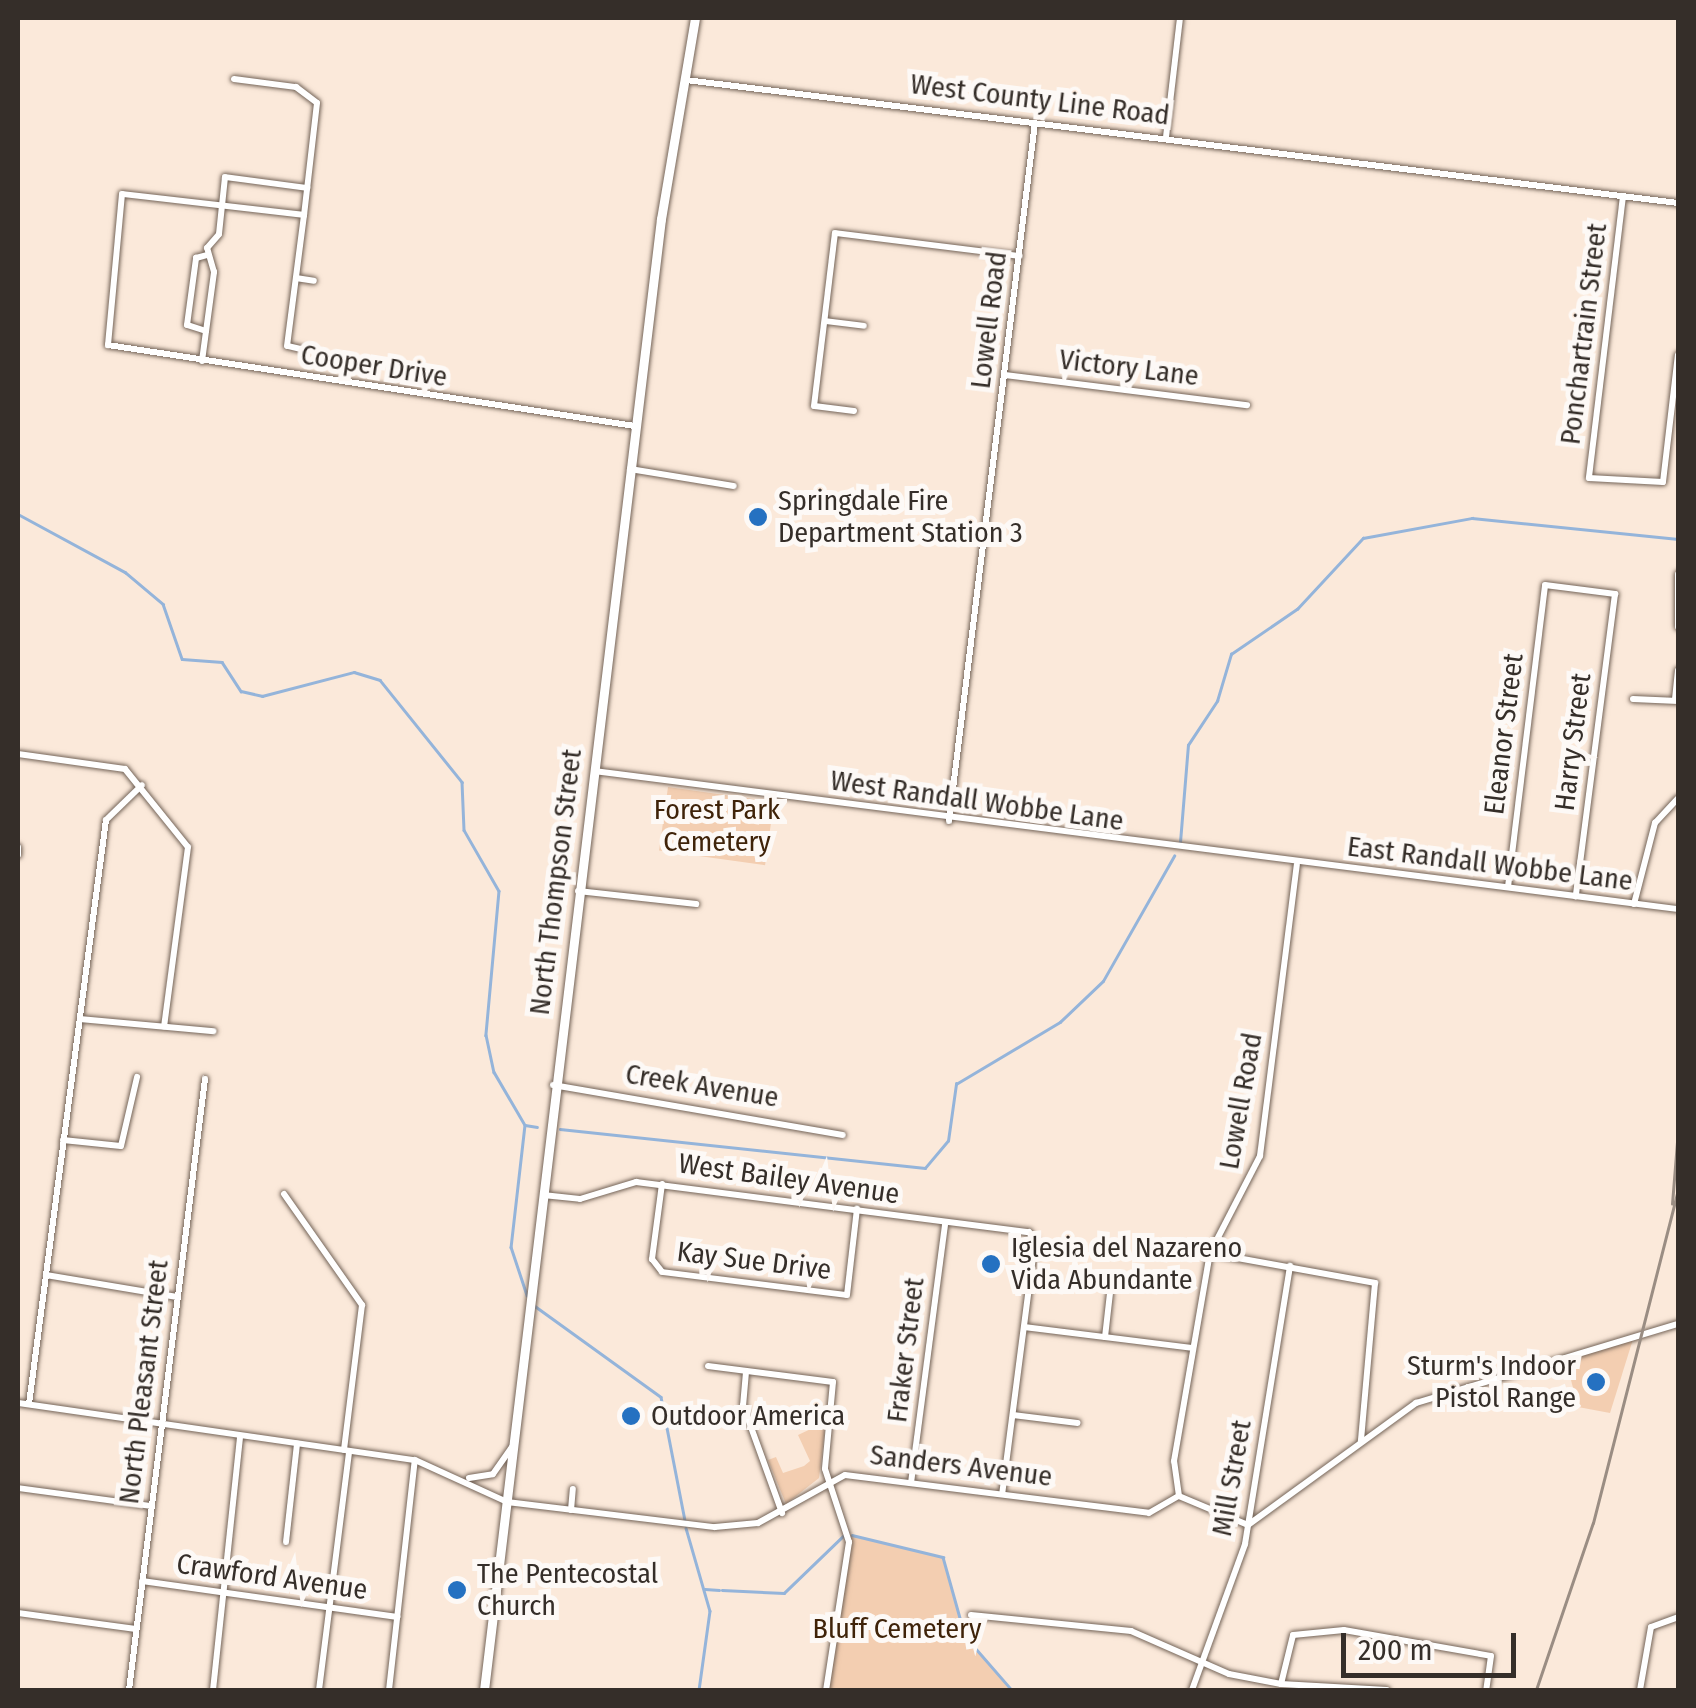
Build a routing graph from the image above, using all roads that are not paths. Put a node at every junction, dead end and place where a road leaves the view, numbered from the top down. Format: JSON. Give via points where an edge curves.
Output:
{"nodes":[{"id":1,"x":695,"y":18,"type":"edge"},
{"id":2,"x":1180,"y":18,"type":"edge"},
{"id":3,"x":234,"y":78,"type":"dead end"},
{"id":4,"x":686,"y":80,"type":"junction"},
{"id":5,"x":1035,"y":122,"type":"junction"},
{"id":6,"x":1166,"y":137,"type":"junction"},
{"id":7,"x":308,"y":188,"type":"junction"},
{"id":8,"x":1623,"y":196,"type":"junction"},
{"id":9,"x":1678,"y":203,"type":"edge"},
{"id":10,"x":222,"y":205,"type":"junction"},
{"id":11,"x":304,"y":215,"type":"junction"},
{"id":12,"x":206,"y":255,"type":"junction"},
{"id":13,"x":1020,"y":256,"type":"junction"},
{"id":14,"x":296,"y":278,"type":"junction"},
{"id":15,"x":314,"y":281,"type":"dead end"},
{"id":16,"x":825,"y":321,"type":"junction"},
{"id":17,"x":864,"y":326,"type":"dead end"},
{"id":18,"x":206,"y":331,"type":"junction"},
{"id":19,"x":305,"y":350,"type":"dead end"},
{"id":20,"x":1678,"y":355,"type":"edge"},
{"id":21,"x":202,"y":361,"type":"junction"},
{"id":22,"x":1005,"y":375,"type":"junction"},
{"id":23,"x":1247,"y":406,"type":"dead end"},
{"id":24,"x":854,"y":411,"type":"dead end"},
{"id":25,"x":635,"y":426,"type":"junction"},
{"id":26,"x":630,"y":470,"type":"junction"},
{"id":27,"x":734,"y":486,"type":"dead end"},
{"id":28,"x":1678,"y":574,"type":"edge"},
{"id":29,"x":1544,"y":585,"type":"joint"},
{"id":30,"x":1678,"y":627,"type":"edge"},
{"id":31,"x":1678,"y":670,"type":"edge"},
{"id":32,"x":1634,"y":698,"type":"dead end"},
{"id":33,"x":1677,"y":700,"type":"edge"},
{"id":34,"x":18,"y":754,"type":"edge"},
{"id":35,"x":592,"y":771,"type":"junction"},
{"id":36,"x":142,"y":785,"type":"junction"},
{"id":37,"x":1678,"y":798,"type":"edge"},
{"id":38,"x":949,"y":821,"type":"junction"},
{"id":39,"x":18,"y":847,"type":"edge"},
{"id":40,"x":18,"y":855,"type":"edge"},
{"id":41,"x":1296,"y":864,"type":"junction"},
{"id":42,"x":1508,"y":888,"type":"junction"},
{"id":43,"x":576,"y":890,"type":"junction"},
{"id":44,"x":1576,"y":896,"type":"junction"},
{"id":45,"x":696,"y":904,"type":"dead end"},
{"id":46,"x":1634,"y":904,"type":"junction"},
{"id":47,"x":1678,"y":909,"type":"edge"},
{"id":48,"x":80,"y":1019,"type":"junction"},
{"id":49,"x":164,"y":1026,"type":"junction"},
{"id":50,"x":213,"y":1031,"type":"dead end"},
{"id":51,"x":137,"y":1077,"type":"dead end"},
{"id":52,"x":205,"y":1079,"type":"dead end"},
{"id":53,"x":553,"y":1085,"type":"junction"},
{"id":54,"x":843,"y":1135,"type":"dead end"},
{"id":55,"x":63,"y":1140,"type":"junction"},
{"id":56,"x":662,"y":1184,"type":"junction"},
{"id":57,"x":284,"y":1194,"type":"dead end"},
{"id":58,"x":540,"y":1195,"type":"junction"},
{"id":59,"x":858,"y":1210,"type":"junction"},
{"id":60,"x":945,"y":1223,"type":"junction"},
{"id":61,"x":1210,"y":1252,"type":"junction"},
{"id":62,"x":1290,"y":1266,"type":"junction"},
{"id":63,"x":46,"y":1275,"type":"junction"},
{"id":64,"x":1110,"y":1293,"type":"dead end"},
{"id":65,"x":178,"y":1296,"type":"junction"},
{"id":66,"x":1678,"y":1324,"type":"edge"},
{"id":67,"x":1024,"y":1327,"type":"junction"},
{"id":68,"x":1105,"y":1337,"type":"junction"},
{"id":69,"x":1192,"y":1348,"type":"junction"},
{"id":70,"x":708,"y":1366,"type":"dead end"},
{"id":71,"x":746,"y":1371,"type":"junction"},
{"id":72,"x":18,"y":1403,"type":"edge"},
{"id":73,"x":30,"y":1404,"type":"junction"},
{"id":74,"x":1012,"y":1415,"type":"junction"},
{"id":75,"x":1078,"y":1423,"type":"dead end"},
{"id":76,"x":162,"y":1424,"type":"junction"},
{"id":77,"x":240,"y":1436,"type":"junction"},
{"id":78,"x":1360,"y":1441,"type":"junction"},
{"id":79,"x":297,"y":1444,"type":"junction"},
{"id":80,"x":512,"y":1446,"type":"junction"},
{"id":81,"x":346,"y":1450,"type":"junction"},
{"id":82,"x":416,"y":1460,"type":"junction"},
{"id":83,"x":466,"y":1478,"type":"junction"},
{"id":84,"x":829,"y":1480,"type":"junction"},
{"id":85,"x":911,"y":1482,"type":"junction"},
{"id":86,"x":18,"y":1488,"type":"edge"},
{"id":87,"x":574,"y":1489,"type":"dead end"},
{"id":88,"x":1002,"y":1494,"type":"junction"},
{"id":89,"x":1179,"y":1496,"type":"junction"},
{"id":90,"x":507,"y":1502,"type":"junction"},
{"id":91,"x":150,"y":1506,"type":"junction"},
{"id":92,"x":571,"y":1510,"type":"junction"},
{"id":93,"x":782,"y":1513,"type":"junction"},
{"id":94,"x":1248,"y":1525,"type":"junction"},
{"id":95,"x":286,"y":1542,"type":"dead end"},
{"id":96,"x":142,"y":1581,"type":"junction"},
{"id":97,"x":226,"y":1592,"type":"junction"},
{"id":98,"x":329,"y":1607,"type":"junction"},
{"id":99,"x":18,"y":1613,"type":"edge"},
{"id":100,"x":970,"y":1615,"type":"dead end"},
{"id":101,"x":1678,"y":1617,"type":"edge"},
{"id":102,"x":397,"y":1618,"type":"junction"},
{"id":103,"x":136,"y":1629,"type":"junction"},
{"id":104,"x":1204,"y":1658,"type":"junction"},
{"id":105,"x":1281,"y":1684,"type":"junction"},
{"id":106,"x":129,"y":1690,"type":"edge"},
{"id":107,"x":213,"y":1690,"type":"edge"},
{"id":108,"x":319,"y":1690,"type":"edge"},
{"id":109,"x":389,"y":1690,"type":"edge"},
{"id":110,"x":484,"y":1690,"type":"edge"},
{"id":111,"x":826,"y":1690,"type":"edge"},
{"id":112,"x":1192,"y":1690,"type":"edge"},
{"id":113,"x":1329,"y":1690,"type":"edge"},
{"id":114,"x":1387,"y":1690,"type":"edge"},
{"id":115,"x":1486,"y":1690,"type":"edge"},
{"id":116,"x":1640,"y":1690,"type":"edge"}],
"edges":[{"from":1,"to":4,"type":"main road","name":"North Thompson Street"},
{"from":2,"to":6,"type":"street"},
{"from":3,"to":7,"type":"street","via":[[296,87],[318,103]]},
{"from":4,"to":5,"type":"street","name":"West County Line Road"},
{"from":4,"to":25,"type":"main road","name":"North Thompson Street"},
{"from":5,"to":6,"type":"street","name":"West County Line Road"},
{"from":5,"to":13,"type":"street","name":"Lowell Road"},
{"from":6,"to":8,"type":"street","name":"West County Line Road"},
{"from":7,"to":10,"type":"street","via":[[225,177]]},
{"from":7,"to":11,"type":"street"},
{"from":8,"to":9,"type":"street","name":"West County Line Road"},
{"from":8,"to":20,"type":"street","name":"Ponchartrain Street","via":[[1589,478],[1663,482]]},
{"from":10,"to":11,"type":"street"},
{"from":10,"to":12,"type":"street"},
{"from":10,"to":21,"type":"street","name":"Cooper Drive","via":[[122,194],[108,345]]},
{"from":11,"to":14,"type":"street"},
{"from":12,"to":18,"type":"street","via":[[214,272]]},
{"from":12,"to":18,"type":"street","via":[[196,258],[187,325]]},
{"from":13,"to":16,"type":"street","via":[[836,232]]},
{"from":13,"to":22,"type":"street","name":"Lowell Road"},
{"from":14,"to":15,"type":"street"},
{"from":14,"to":19,"type":"street","via":[[287,346]]},
{"from":16,"to":17,"type":"street"},
{"from":16,"to":24,"type":"street","via":[[814,406]]},
{"from":18,"to":21,"type":"street"},
{"from":21,"to":25,"type":"street","name":"Cooper Drive"},
{"from":22,"to":23,"type":"street","name":"Victory Lane"},
{"from":22,"to":38,"type":"street","name":"Lowell Road"},
{"from":25,"to":26,"type":"main road","name":"North Thompson Street"},
{"from":26,"to":27,"type":"street"},
{"from":26,"to":35,"type":"main road","name":"North Thompson Street"},
{"from":28,"to":30,"type":"street"},
{"from":29,"to":42,"type":"street","name":"Eleanor Street"},
{"from":29,"to":44,"type":"street","name":"Harry Street","via":[[1614,594]]},
{"from":31,"to":33,"type":"street"},
{"from":32,"to":33,"type":"street"},
{"from":34,"to":36,"type":"street","via":[[125,769]]},
{"from":35,"to":38,"type":"street","name":"West Randall Wobbe Lane"},
{"from":35,"to":43,"type":"main road","name":"North Thompson Street"},
{"from":36,"to":48,"type":"street","via":[[106,820]]},
{"from":36,"to":49,"type":"street","via":[[188,847]]},
{"from":37,"to":46,"type":"street","via":[[1655,823]]},
{"from":38,"to":41,"type":"street","name":"West Randall Wobbe Lane"},
{"from":39,"to":40,"type":"street"},
{"from":41,"to":42,"type":"street","name":"East Randall Wobbe Lane"},
{"from":41,"to":61,"type":"street","name":"Lowell Road","via":[[1260,1156]]},
{"from":42,"to":44,"type":"street","name":"East Randall Wobbe Lane"},
{"from":43,"to":45,"type":"street"},
{"from":43,"to":53,"type":"main road","name":"North Thompson Street"},
{"from":44,"to":46,"type":"street","name":"East Randall Wobbe Lane"},
{"from":46,"to":47,"type":"street","name":"East Randall Wobbe Lane"},
{"from":48,"to":49,"type":"street"},
{"from":48,"to":55,"type":"street"},
{"from":49,"to":50,"type":"street"},
{"from":51,"to":55,"type":"street","via":[[122,1146]]},
{"from":52,"to":65,"type":"street","name":"North Pleasant Street"},
{"from":53,"to":54,"type":"street","name":"Creek Avenue"},
{"from":53,"to":58,"type":"main road","name":"North Thompson Street"},
{"from":55,"to":63,"type":"street"},
{"from":56,"to":58,"type":"street","name":"West Bailey Avenue","via":[[627,1183],[580,1199]]},
{"from":56,"to":59,"type":"street","name":"West Bailey Avenue"},
{"from":56,"to":59,"type":"street","name":"Kay Sue Drive","via":[[652,1259],[662,1272],[847,1296]]},
{"from":57,"to":81,"type":"street","via":[[362,1306]]},
{"from":58,"to":80,"type":"main road","name":"North Thompson Street"},
{"from":59,"to":60,"type":"street","name":"West Bailey Avenue"},
{"from":60,"to":67,"type":"street","name":"West Bailey Avenue","via":[[1033,1236]]},
{"from":60,"to":85,"type":"street","name":"Fraker Street"},
{"from":61,"to":62,"type":"street"},
{"from":61,"to":69,"type":"street","name":"Lowell Road"},
{"from":62,"to":78,"type":"street","via":[[1374,1283]]},
{"from":62,"to":94,"type":"street","name":"Mill Street"},
{"from":63,"to":65,"type":"street"},
{"from":63,"to":73,"type":"street"},
{"from":64,"to":68,"type":"street"},
{"from":65,"to":76,"type":"street","name":"North Pleasant Street"},
{"from":66,"to":78,"type":"street","via":[[1416,1402]]},
{"from":67,"to":68,"type":"street"},
{"from":67,"to":74,"type":"street"},
{"from":68,"to":69,"type":"street"},
{"from":69,"to":89,"type":"street","name":"Lowell Road","via":[[1174,1460]]},
{"from":70,"to":71,"type":"street"},
{"from":71,"to":84,"type":"street","via":[[833,1382]]},
{"from":71,"to":93,"type":"street","via":[[742,1405]]},
{"from":72,"to":73,"type":"street"},
{"from":73,"to":76,"type":"street"},
{"from":74,"to":75,"type":"street"},
{"from":74,"to":88,"type":"street"},
{"from":76,"to":77,"type":"street"},
{"from":76,"to":91,"type":"street","name":"North Pleasant Street"},
{"from":77,"to":79,"type":"street"},
{"from":77,"to":97,"type":"street"},
{"from":78,"to":94,"type":"street"},
{"from":79,"to":81,"type":"street"},
{"from":79,"to":95,"type":"street"},
{"from":80,"to":83,"type":"street","via":[[493,1474]]},
{"from":80,"to":90,"type":"main road","name":"North Thompson Street"},
{"from":81,"to":82,"type":"street"},
{"from":81,"to":98,"type":"street"},
{"from":82,"to":83,"type":"street"},
{"from":82,"to":102,"type":"street"},
{"from":83,"to":90,"type":"street"},
{"from":84,"to":85,"type":"street","name":"Sanders Avenue"},
{"from":84,"to":93,"type":"street","name":"Sanders Avenue"},
{"from":84,"to":111,"type":"street","via":[[849,1542]]},
{"from":85,"to":88,"type":"street","name":"Sanders Avenue"},
{"from":86,"to":91,"type":"street"},
{"from":87,"to":92,"type":"street"},
{"from":88,"to":89,"type":"street","name":"Sanders Avenue","via":[[1149,1513]]},
{"from":89,"to":94,"type":"street"},
{"from":90,"to":92,"type":"street","name":"Sanders Avenue"},
{"from":90,"to":110,"type":"main road","name":"North Thompson Street"},
{"from":91,"to":96,"type":"street","name":"North Pleasant Street"},
{"from":92,"to":93,"type":"street","name":"Sanders Avenue","via":[[732,1528]]},
{"from":94,"to":104,"type":"street","name":"Mill Street"},
{"from":96,"to":97,"type":"street","name":"Crawford Avenue"},
{"from":96,"to":103,"type":"street","name":"North Pleasant Street"},
{"from":97,"to":98,"type":"street","name":"Crawford Avenue"},
{"from":97,"to":107,"type":"street"},
{"from":98,"to":102,"type":"street","name":"Crawford Avenue"},
{"from":98,"to":108,"type":"street"},
{"from":99,"to":103,"type":"street"},
{"from":100,"to":104,"type":"street","via":[[1131,1632]]},
{"from":101,"to":116,"type":"street","via":[[1651,1627]]},
{"from":102,"to":109,"type":"street"},
{"from":103,"to":106,"type":"street","name":"North Pleasant Street"},
{"from":104,"to":105,"type":"street"},
{"from":104,"to":112,"type":"street","name":"Mill Street"},
{"from":105,"to":113,"type":"street"},
{"from":105,"to":115,"type":"street","via":[[1286,1646],[1298,1632],[1376,1634],[1486,1654],[1495,1667]]},
{"from":113,"to":114,"type":"street"}]}
